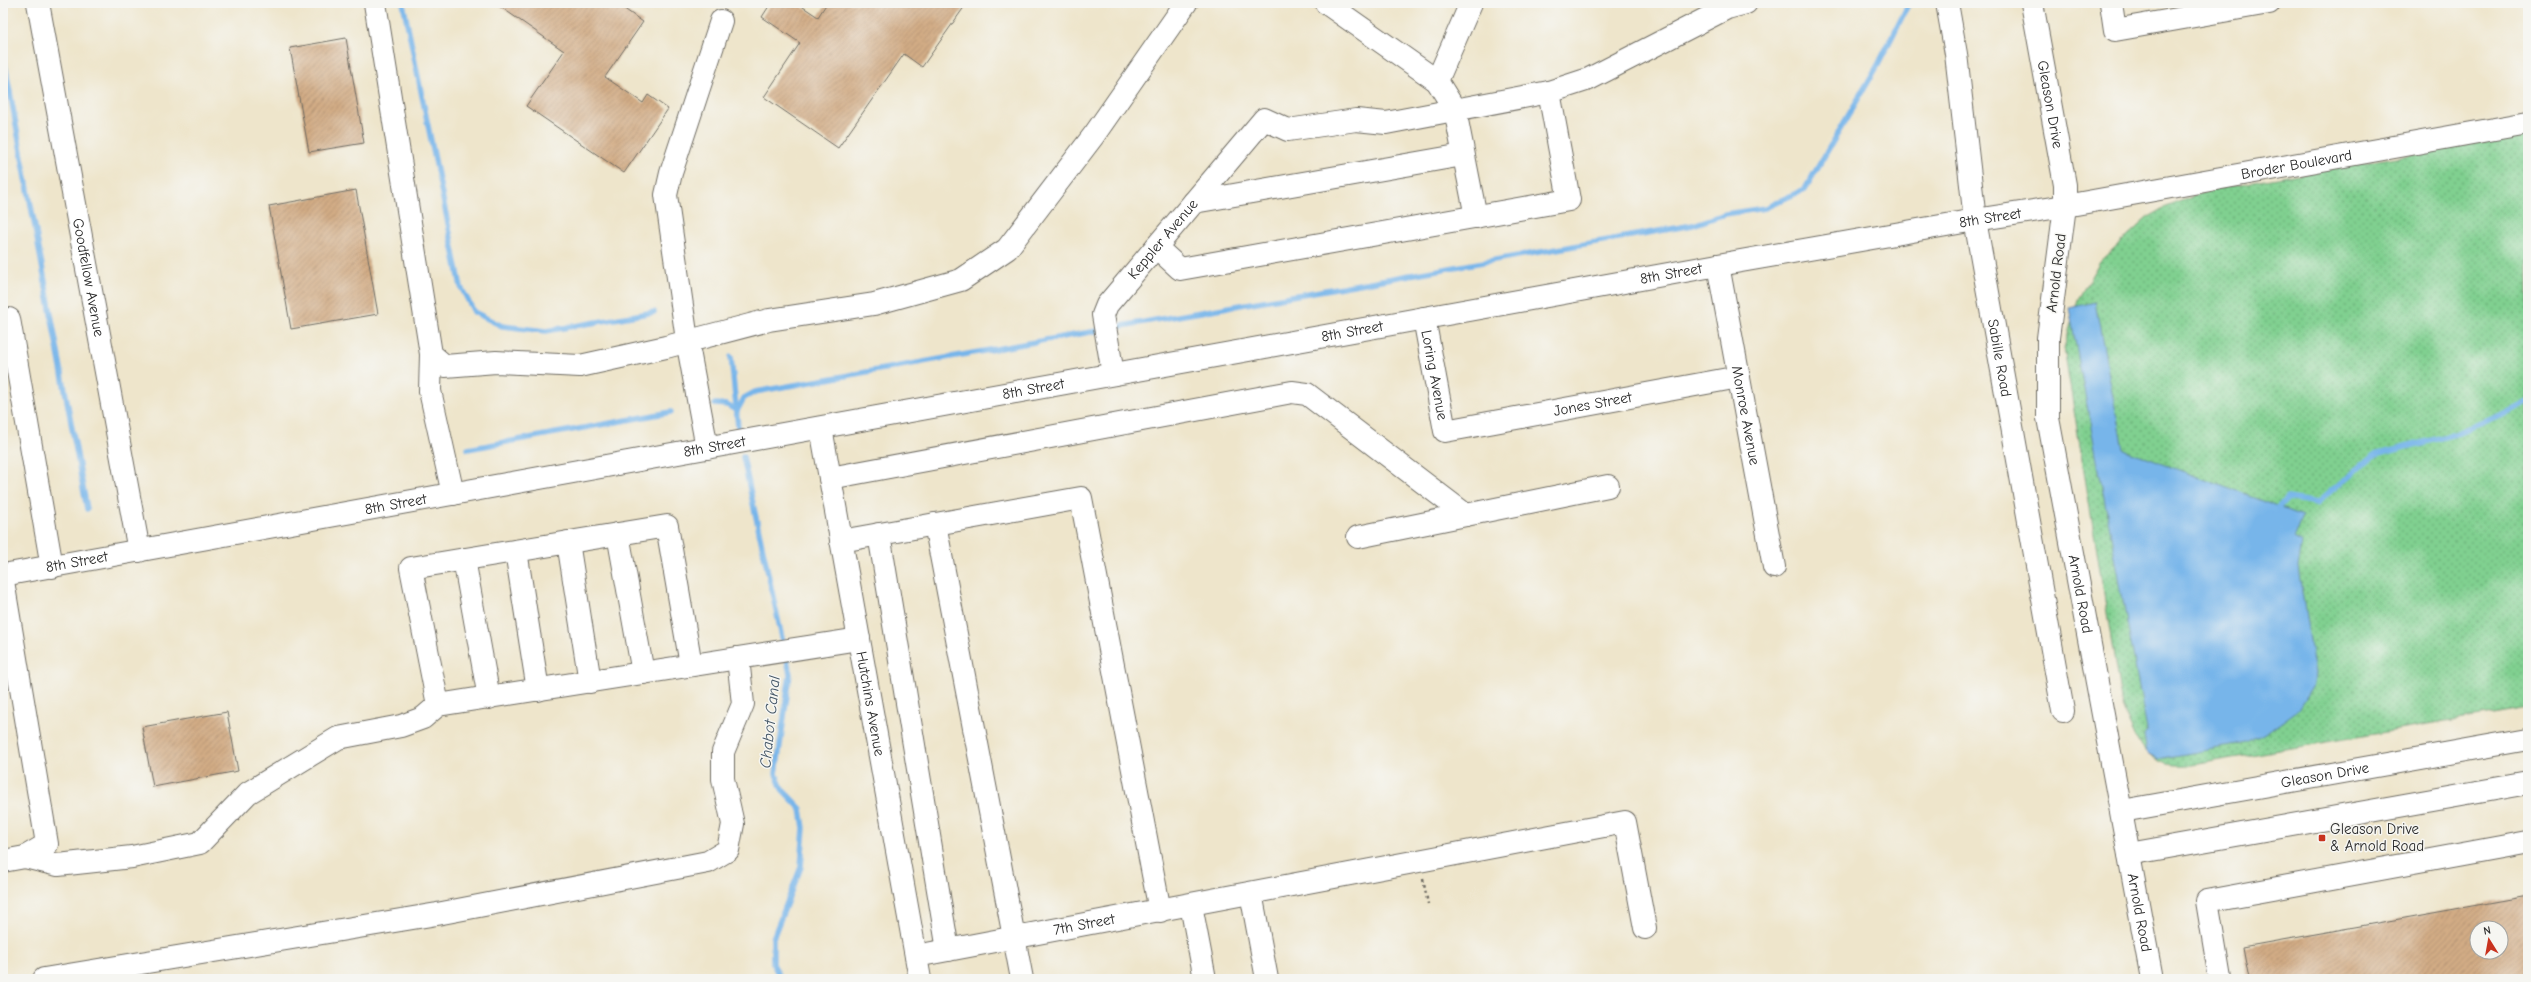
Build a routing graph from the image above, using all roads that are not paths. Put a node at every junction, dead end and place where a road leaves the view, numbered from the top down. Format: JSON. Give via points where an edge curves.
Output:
{"nodes":[{"id":1,"x":38,"y":3,"type":"edge"},
{"id":2,"x":375,"y":3,"type":"edge"},
{"id":3,"x":1186,"y":3,"type":"edge"},
{"id":4,"x":1326,"y":3,"type":"edge"},
{"id":5,"x":1471,"y":3,"type":"edge"},
{"id":6,"x":1947,"y":3,"type":"edge"},
{"id":7,"x":2032,"y":3,"type":"edge"},
{"id":8,"x":2110,"y":3,"type":"edge"},
{"id":9,"x":2269,"y":3,"type":"edge"},
{"id":10,"x":1733,"y":5,"type":"edge"},
{"id":11,"x":721,"y":21,"type":"dead end"},
{"id":12,"x":1437,"y":81,"type":"junction"},
{"id":13,"x":1549,"y":92,"type":"junction"},
{"id":14,"x":1455,"y":110,"type":"junction"},
{"id":15,"x":2528,"y":123,"type":"edge"},
{"id":16,"x":1463,"y":155,"type":"junction"},
{"id":17,"x":1194,"y":202,"type":"junction"},
{"id":18,"x":2064,"y":206,"type":"junction"},
{"id":19,"x":1476,"y":217,"type":"junction"},
{"id":20,"x":1975,"y":220,"type":"junction"},
{"id":21,"x":1156,"y":247,"type":"junction"},
{"id":22,"x":1718,"y":265,"type":"junction"},
{"id":23,"x":1424,"y":318,"type":"junction"},
{"id":24,"x":9,"y":319,"type":"dead end"},
{"id":25,"x":687,"y":340,"type":"junction"},
{"id":26,"x":431,"y":354,"type":"junction"},
{"id":27,"x":1113,"y":374,"type":"junction"},
{"id":28,"x":1739,"y":377,"type":"junction"},
{"id":29,"x":821,"y":428,"type":"junction"},
{"id":30,"x":1445,"y":431,"type":"joint"},
{"id":31,"x":707,"y":448,"type":"junction"},
{"id":32,"x":830,"y":478,"type":"junction"},
{"id":33,"x":1608,"y":486,"type":"dead end"},
{"id":34,"x":453,"y":494,"type":"junction"},
{"id":35,"x":1466,"y":515,"type":"junction"},
{"id":36,"x":935,"y":524,"type":"junction"},
{"id":37,"x":618,"y":534,"type":"junction"},
{"id":38,"x":879,"y":534,"type":"junction"},
{"id":39,"x":1358,"y":537,"type":"dead end"},
{"id":40,"x":841,"y":541,"type":"junction"},
{"id":41,"x":568,"y":542,"type":"junction"},
{"id":42,"x":139,"y":551,"type":"junction"},
{"id":43,"x":516,"y":551,"type":"junction"},
{"id":44,"x":464,"y":559,"type":"junction"},
{"id":45,"x":52,"y":567,"type":"junction"},
{"id":46,"x":1774,"y":567,"type":"dead end"},
{"id":47,"x":3,"y":575,"type":"edge"},
{"id":48,"x":3,"y":581,"type":"edge"},
{"id":49,"x":859,"y":639,"type":"junction"},
{"id":50,"x":738,"y":658,"type":"junction"},
{"id":51,"x":691,"y":665,"type":"junction"},
{"id":52,"x":643,"y":673,"type":"junction"},
{"id":53,"x":590,"y":682,"type":"junction"},
{"id":54,"x":538,"y":690,"type":"junction"},
{"id":55,"x":489,"y":698,"type":"junction"},
{"id":56,"x":438,"y":706,"type":"junction"},
{"id":57,"x":2063,"y":710,"type":"dead end"},
{"id":58,"x":2528,"y":739,"type":"edge"},
{"id":59,"x":2528,"y":783,"type":"edge"},
{"id":60,"x":2122,"y":811,"type":"junction"},
{"id":61,"x":2528,"y":842,"type":"edge"},
{"id":62,"x":2129,"y":854,"type":"junction"},
{"id":63,"x":25,"y":857,"type":"junction"},
{"id":64,"x":3,"y":861,"type":"edge"},
{"id":65,"x":1251,"y":893,"type":"junction"},
{"id":66,"x":1192,"y":905,"type":"junction"},
{"id":67,"x":1160,"y":912,"type":"junction"},
{"id":68,"x":1645,"y":928,"type":"dead end"},
{"id":69,"x":1015,"y":938,"type":"junction"},
{"id":70,"x":948,"y":950,"type":"junction"},
{"id":71,"x":916,"y":956,"type":"junction"},
{"id":72,"x":44,"y":979,"type":"edge"},
{"id":73,"x":920,"y":979,"type":"edge"},
{"id":74,"x":1022,"y":979,"type":"edge"},
{"id":75,"x":1205,"y":979,"type":"edge"},
{"id":76,"x":1267,"y":979,"type":"edge"},
{"id":77,"x":2152,"y":979,"type":"edge"},
{"id":78,"x":2220,"y":979,"type":"edge"}],
"edges":[{"from":1,"to":42,"type":"street","name":"Goodfellow Avenue"},
{"from":2,"to":26,"type":"street"},
{"from":3,"to":25,"type":"street","via":[[1094,135],[1007,249],[961,280],[874,304],[770,320]]},
{"from":4,"to":12,"type":"street"},
{"from":5,"to":12,"type":"street"},
{"from":6,"to":20,"type":"street","name":"Sabille Road","via":[[1956,54]]},
{"from":7,"to":18,"type":"street","name":"Gleason Drive","via":[[2065,185]]},
{"from":8,"to":9,"type":"street","via":[[2115,30]]},
{"from":10,"to":13,"type":"street","via":[[1588,79]]},
{"from":11,"to":25,"type":"street","via":[[666,195]]},
{"from":12,"to":14,"type":"street"},
{"from":13,"to":14,"type":"street"},
{"from":13,"to":19,"type":"street","via":[[1569,200]]},
{"from":14,"to":16,"type":"street"},
{"from":14,"to":17,"type":"street","name":"Keppler Avenue","via":[[1386,124],[1356,120],[1288,130],[1264,119]]},
{"from":15,"to":18,"type":"street","name":"Broder Boulevard"},
{"from":16,"to":17,"type":"street"},
{"from":16,"to":19,"type":"street"},
{"from":17,"to":21,"type":"street","name":"Keppler Avenue"},
{"from":18,"to":20,"type":"street","name":"8th Street"},
{"from":18,"to":60,"type":"street","name":"Arnold Road","via":[[2048,338],[2048,418]]},
{"from":19,"to":21,"type":"street","via":[[1180,269]]},
{"from":20,"to":22,"type":"street","name":"8th Street"},
{"from":20,"to":57,"type":"street","name":"Sabille Road"},
{"from":21,"to":27,"type":"street","name":"Keppler Avenue","via":[[1107,305],[1103,314]]},
{"from":22,"to":23,"type":"street","name":"8th Street"},
{"from":22,"to":28,"type":"street","name":"Monroe Avenue"},
{"from":23,"to":27,"type":"street","name":"8th Street"},
{"from":23,"to":30,"type":"street","name":"Loring Avenue"},
{"from":24,"to":45,"type":"street"},
{"from":25,"to":26,"type":"street","via":[[580,366],[496,362],[445,366]]},
{"from":25,"to":31,"type":"street"},
{"from":26,"to":34,"type":"street","via":[[430,391]]},
{"from":27,"to":29,"type":"street","name":"8th Street"},
{"from":28,"to":30,"type":"street","name":"Jones Street"},
{"from":28,"to":46,"type":"street","name":"Monroe Avenue"},
{"from":29,"to":31,"type":"street","name":"8th Street"},
{"from":29,"to":32,"type":"street","name":"Hutchins Avenue"},
{"from":31,"to":34,"type":"street","name":"8th Street"},
{"from":32,"to":35,"type":"street","via":[[1292,392],[1307,394]]},
{"from":32,"to":40,"type":"street","name":"Hutchins Avenue"},
{"from":33,"to":35,"type":"street"},
{"from":34,"to":42,"type":"street","name":"8th Street"},
{"from":35,"to":39,"type":"street"},
{"from":36,"to":38,"type":"street"},
{"from":36,"to":67,"type":"street","via":[[1081,498]]},
{"from":36,"to":69,"type":"street"},
{"from":37,"to":41,"type":"street"},
{"from":37,"to":51,"type":"street","via":[[667,526]]},
{"from":37,"to":52,"type":"street"},
{"from":38,"to":40,"type":"street"},
{"from":38,"to":70,"type":"street"},
{"from":40,"to":49,"type":"street","name":"Hutchins Avenue"},
{"from":41,"to":43,"type":"street"},
{"from":41,"to":53,"type":"street"},
{"from":42,"to":45,"type":"street","name":"8th Street"},
{"from":43,"to":44,"type":"street"},
{"from":43,"to":54,"type":"street"},
{"from":44,"to":55,"type":"street"},
{"from":44,"to":56,"type":"street","via":[[411,568]]},
{"from":45,"to":47,"type":"street","name":"8th Street"},
{"from":48,"to":63,"type":"street","via":[[47,844]]},
{"from":49,"to":50,"type":"street"},
{"from":49,"to":71,"type":"street","name":"Hutchins Avenue"},
{"from":50,"to":51,"type":"street"},
{"from":50,"to":72,"type":"street","via":[[742,704],[723,752],[724,779],[733,824],[728,850],[708,862],[437,914]]},
{"from":51,"to":52,"type":"street"},
{"from":52,"to":53,"type":"street"},
{"from":53,"to":54,"type":"street"},
{"from":54,"to":55,"type":"street"},
{"from":55,"to":56,"type":"street"},
{"from":56,"to":63,"type":"street","via":[[423,718],[401,726],[338,738],[248,793],[200,843],[132,857],[58,865]]},
{"from":58,"to":60,"type":"street","name":"Gleason Drive"},
{"from":59,"to":62,"type":"street"},
{"from":60,"to":62,"type":"street","name":"Arnold Road"},
{"from":61,"to":78,"type":"street","via":[[2207,901]]},
{"from":62,"to":77,"type":"street","name":"Arnold Road"},
{"from":63,"to":64,"type":"street"},
{"from":65,"to":66,"type":"street","name":"7th Street"},
{"from":65,"to":68,"type":"street","name":"7th Street","via":[[1625,822]]},
{"from":65,"to":76,"type":"street"},
{"from":66,"to":67,"type":"street","name":"7th Street"},
{"from":66,"to":75,"type":"street"},
{"from":67,"to":69,"type":"street","name":"7th Street"},
{"from":69,"to":70,"type":"street","name":"7th Street"},
{"from":69,"to":74,"type":"street"},
{"from":70,"to":71,"type":"street","name":"7th Street"},
{"from":71,"to":73,"type":"street","name":"Hutchins Avenue"}]}
